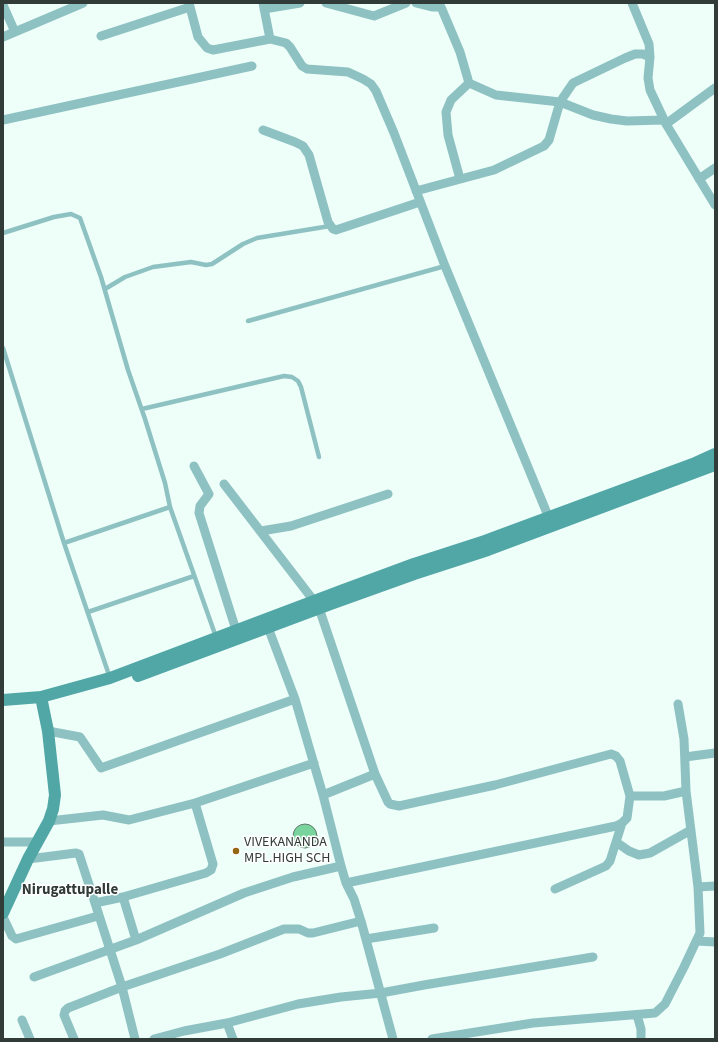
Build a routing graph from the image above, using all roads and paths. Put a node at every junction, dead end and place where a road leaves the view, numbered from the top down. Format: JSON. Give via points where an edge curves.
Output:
{"nodes":[{"id":1,"x":84,"y":3,"type":"edge"},
{"id":2,"x":300,"y":3,"type":"edge"},
{"id":3,"x":326,"y":3,"type":"edge"},
{"id":4,"x":406,"y":3,"type":"edge"},
{"id":5,"x":416,"y":3,"type":"edge"},
{"id":6,"x":632,"y":3,"type":"edge"},
{"id":7,"x":3,"y":5,"type":"edge"},
{"id":8,"x":74,"y":5,"type":"edge"},
{"id":9,"x":190,"y":5,"type":"edge"},
{"id":10,"x":264,"y":6,"type":"edge"},
{"id":11,"x":15,"y":32,"type":"junction"},
{"id":12,"x":101,"y":36,"type":"dead end"},
{"id":13,"x":3,"y":37,"type":"edge"},
{"id":14,"x":270,"y":39,"type":"junction"},
{"id":15,"x":650,"y":57,"type":"junction"},
{"id":16,"x":252,"y":66,"type":"dead end"},
{"id":17,"x":469,"y":83,"type":"junction"},
{"id":18,"x":715,"y":88,"type":"edge"},
{"id":19,"x":560,"y":102,"type":"junction"},
{"id":20,"x":3,"y":120,"type":"edge"},
{"id":21,"x":665,"y":122,"type":"junction"},
{"id":22,"x":263,"y":130,"type":"dead end"},
{"id":23,"x":715,"y":168,"type":"edge"},
{"id":24,"x":460,"y":179,"type":"junction"},
{"id":25,"x":699,"y":179,"type":"junction"},
{"id":26,"x":416,"y":191,"type":"junction"},
{"id":27,"x":420,"y":202,"type":"junction"},
{"id":28,"x":715,"y":204,"type":"edge"},
{"id":29,"x":330,"y":226,"type":"junction"},
{"id":30,"x":3,"y":233,"type":"edge"},
{"id":31,"x":445,"y":266,"type":"junction"},
{"id":32,"x":105,"y":289,"type":"junction"},
{"id":33,"x":248,"y":321,"type":"dead end"},
{"id":34,"x":3,"y":348,"type":"edge"},
{"id":35,"x":142,"y":409,"type":"junction"},
{"id":36,"x":715,"y":454,"type":"edge"},
{"id":37,"x":319,"y":457,"type":"dead end"},
{"id":38,"x":715,"y":464,"type":"edge"},
{"id":39,"x":194,"y":466,"type":"dead end"},
{"id":40,"x":224,"y":484,"type":"dead end"},
{"id":41,"x":388,"y":494,"type":"dead end"},
{"id":42,"x":170,"y":507,"type":"junction"},
{"id":43,"x":550,"y":522,"type":"junction"},
{"id":44,"x":261,"y":531,"type":"junction"},
{"id":45,"x":64,"y":544,"type":"junction"},
{"id":46,"x":194,"y":576,"type":"junction"},
{"id":47,"x":317,"y":605,"type":"junction"},
{"id":48,"x":88,"y":612,"type":"junction"},
{"id":49,"x":267,"y":623,"type":"junction"},
{"id":50,"x":236,"y":630,"type":"junction"},
{"id":51,"x":216,"y":637,"type":"junction"},
{"id":52,"x":110,"y":678,"type":"junction"},
{"id":53,"x":295,"y":698,"type":"junction"},
{"id":54,"x":3,"y":700,"type":"edge"},
{"id":55,"x":42,"y":701,"type":"junction"},
{"id":56,"x":678,"y":704,"type":"dead end"},
{"id":57,"x":3,"y":708,"type":"edge"},
{"id":58,"x":48,"y":731,"type":"junction"},
{"id":59,"x":715,"y":753,"type":"edge"},
{"id":60,"x":684,"y":757,"type":"junction"},
{"id":61,"x":314,"y":763,"type":"junction"},
{"id":62,"x":375,"y":774,"type":"junction"},
{"id":63,"x":686,"y":791,"type":"junction"},
{"id":64,"x":324,"y":795,"type":"junction"},
{"id":65,"x":630,"y":796,"type":"junction"},
{"id":66,"x":195,"y":803,"type":"junction"},
{"id":67,"x":49,"y":821,"type":"junction"},
{"id":68,"x":622,"y":823,"type":"junction"},
{"id":69,"x":691,"y":830,"type":"junction"},
{"id":70,"x":3,"y":842,"type":"edge"},
{"id":71,"x":38,"y":842,"type":"junction"},
{"id":72,"x":616,"y":842,"type":"junction"},
{"id":73,"x":28,"y":859,"type":"junction"},
{"id":74,"x":341,"y":866,"type":"junction"},
{"id":75,"x":346,"y":883,"type":"junction"},
{"id":76,"x":715,"y":886,"type":"edge"},
{"id":77,"x":698,"y":887,"type":"junction"},
{"id":78,"x":555,"y":889,"type":"dead end"},
{"id":79,"x":123,"y":897,"type":"junction"},
{"id":80,"x":95,"y":903,"type":"junction"},
{"id":81,"x":3,"y":913,"type":"edge"},
{"id":82,"x":98,"y":916,"type":"junction"},
{"id":83,"x":3,"y":917,"type":"edge"},
{"id":84,"x":361,"y":921,"type":"junction"},
{"id":85,"x":434,"y":928,"type":"dead end"},
{"id":86,"x":366,"y":939,"type":"junction"},
{"id":87,"x":136,"y":940,"type":"junction"},
{"id":88,"x":696,"y":941,"type":"junction"},
{"id":89,"x":715,"y":942,"type":"edge"},
{"id":90,"x":111,"y":950,"type":"junction"},
{"id":91,"x":593,"y":957,"type":"dead end"},
{"id":92,"x":34,"y":977,"type":"dead end"},
{"id":93,"x":122,"y":987,"type":"junction"},
{"id":94,"x":381,"y":993,"type":"junction"},
{"id":95,"x":636,"y":1015,"type":"junction"},
{"id":96,"x":22,"y":1020,"type":"dead end"},
{"id":97,"x":227,"y":1023,"type":"junction"},
{"id":98,"x":185,"y":1035,"type":"edge"},
{"id":99,"x":30,"y":1039,"type":"edge"},
{"id":100,"x":74,"y":1039,"type":"edge"},
{"id":101,"x":135,"y":1039,"type":"edge"},
{"id":102,"x":154,"y":1039,"type":"edge"},
{"id":103,"x":233,"y":1039,"type":"edge"},
{"id":104,"x":393,"y":1039,"type":"edge"},
{"id":105,"x":432,"y":1039,"type":"edge"},
{"id":106,"x":641,"y":1039,"type":"edge"}],
"edges":[{"from":1,"to":8,"type":"street"},
{"from":2,"to":10,"type":"street"},
{"from":3,"to":4,"type":"street","via":[[374,16]]},
{"from":5,"to":17,"type":"street","via":[[432,8],[441,7],[460,52]]},
{"from":6,"to":15,"type":"street","via":[[649,44]]},
{"from":7,"to":11,"type":"street"},
{"from":8,"to":11,"type":"street"},
{"from":9,"to":12,"type":"street"},
{"from":9,"to":14,"type":"street","via":[[198,37],[207,48],[213,50]]},
{"from":10,"to":14,"type":"street"},
{"from":11,"to":13,"type":"street"},
{"from":14,"to":26,"type":"street","via":[[288,44],[302,66],[348,72],[371,84],[376,90]]},
{"from":15,"to":19,"type":"street","via":[[635,54],[573,83]]},
{"from":15,"to":21,"type":"street","via":[[650,90]]},
{"from":16,"to":20,"type":"street"},
{"from":17,"to":19,"type":"street","via":[[496,94]]},
{"from":17,"to":24,"type":"street","via":[[451,100],[446,112],[448,135]]},
{"from":18,"to":21,"type":"street"},
{"from":19,"to":21,"type":"street","via":[[611,119]]},
{"from":19,"to":24,"type":"street","via":[[549,140],[544,146],[494,170]]},
{"from":21,"to":25,"type":"street"},
{"from":22,"to":29,"type":"street","via":[[303,146],[309,155]]},
{"from":23,"to":25,"type":"street"},
{"from":24,"to":26,"type":"street"},
{"from":25,"to":28,"type":"street"},
{"from":26,"to":27,"type":"street"},
{"from":27,"to":29,"type":"street","via":[[336,230]]},
{"from":27,"to":31,"type":"street"},
{"from":29,"to":32,"type":"lane","via":[[257,238],[212,264],[191,262],[153,267],[125,277]]},
{"from":30,"to":32,"type":"lane","via":[[54,217],[70,214],[80,218]]},
{"from":31,"to":33,"type":"lane"},
{"from":31,"to":43,"type":"street"},
{"from":32,"to":35,"type":"lane"},
{"from":34,"to":45,"type":"lane"},
{"from":35,"to":37,"type":"lane","via":[[284,376],[292,377],[301,387]]},
{"from":35,"to":42,"type":"lane","via":[[165,482]]},
{"from":36,"to":43,"type":"main road"},
{"from":38,"to":43,"type":"main road"},
{"from":39,"to":50,"type":"street","via":[[209,494],[200,506],[199,513]]},
{"from":40,"to":44,"type":"street"},
{"from":41,"to":44,"type":"street","via":[[291,526]]},
{"from":42,"to":45,"type":"lane"},
{"from":42,"to":46,"type":"lane"},
{"from":43,"to":47,"type":"main road","via":[[488,550]]},
{"from":44,"to":47,"type":"street"},
{"from":45,"to":48,"type":"lane"},
{"from":46,"to":48,"type":"lane"},
{"from":46,"to":51,"type":"lane"},
{"from":47,"to":49,"type":"main road"},
{"from":47,"to":62,"type":"street"},
{"from":48,"to":52,"type":"lane"},
{"from":49,"to":50,"type":"main road"},
{"from":49,"to":53,"type":"street"},
{"from":49,"to":55,"type":"main road","via":[[114,684],[79,696]]},
{"from":50,"to":51,"type":"main road"},
{"from":51,"to":52,"type":"main road"},
{"from":52,"to":55,"type":"main road"},
{"from":53,"to":58,"type":"street","via":[[101,768],[80,737]]},
{"from":53,"to":61,"type":"street"},
{"from":54,"to":55,"type":"main road"},
{"from":55,"to":57,"type":"main road"},
{"from":55,"to":58,"type":"main road"},
{"from":56,"to":60,"type":"street","via":[[684,739]]},
{"from":58,"to":67,"type":"main road","via":[[55,795]]},
{"from":59,"to":60,"type":"street"},
{"from":60,"to":63,"type":"street"},
{"from":61,"to":64,"type":"street"},
{"from":61,"to":66,"type":"street"},
{"from":62,"to":64,"type":"street"},
{"from":62,"to":65,"type":"street","via":[[388,802],[399,806],[495,785],[611,754],[620,761]]},
{"from":63,"to":65,"type":"street","via":[[664,796]]},
{"from":63,"to":69,"type":"street"},
{"from":64,"to":74,"type":"street"},
{"from":65,"to":68,"type":"street","via":[[627,818]]},
{"from":66,"to":67,"type":"street","via":[[129,820],[103,815]]},
{"from":66,"to":79,"type":"street","via":[[213,864],[211,870]]},
{"from":67,"to":71,"type":"main road"},
{"from":68,"to":72,"type":"street"},
{"from":68,"to":75,"type":"street"},
{"from":69,"to":72,"type":"street","via":[[650,853],[639,855]]},
{"from":69,"to":77,"type":"street"},
{"from":70,"to":71,"type":"street"},
{"from":71,"to":73,"type":"main road"},
{"from":72,"to":78,"type":"street","via":[[606,866]]},
{"from":73,"to":80,"type":"street","via":[[79,854]]},
{"from":73,"to":81,"type":"main road"},
{"from":74,"to":75,"type":"street"},
{"from":74,"to":87,"type":"street","via":[[293,877],[244,893]]},
{"from":75,"to":84,"type":"street"},
{"from":76,"to":77,"type":"street"},
{"from":77,"to":88,"type":"street","via":[[700,933]]},
{"from":79,"to":80,"type":"street"},
{"from":79,"to":87,"type":"street"},
{"from":80,"to":82,"type":"street"},
{"from":82,"to":83,"type":"street","via":[[16,939]]},
{"from":82,"to":90,"type":"street"},
{"from":84,"to":86,"type":"street"},
{"from":84,"to":93,"type":"street","via":[[313,934],[299,929],[284,929]]},
{"from":85,"to":86,"type":"street"},
{"from":86,"to":94,"type":"street"},
{"from":87,"to":90,"type":"street"},
{"from":88,"to":89,"type":"street"},
{"from":88,"to":95,"type":"street","via":[[665,1004],[655,1013]]},
{"from":90,"to":92,"type":"street"},
{"from":90,"to":93,"type":"street"},
{"from":91,"to":94,"type":"street"},
{"from":93,"to":100,"type":"street","via":[[65,1011],[64,1015]]},
{"from":93,"to":101,"type":"street"},
{"from":94,"to":97,"type":"street","via":[[298,1004]]},
{"from":94,"to":104,"type":"street"},
{"from":95,"to":105,"type":"street","via":[[532,1023]]},
{"from":95,"to":106,"type":"street"},
{"from":96,"to":99,"type":"street"},
{"from":97,"to":98,"type":"street"},
{"from":97,"to":103,"type":"street"},
{"from":98,"to":102,"type":"street"}]}
